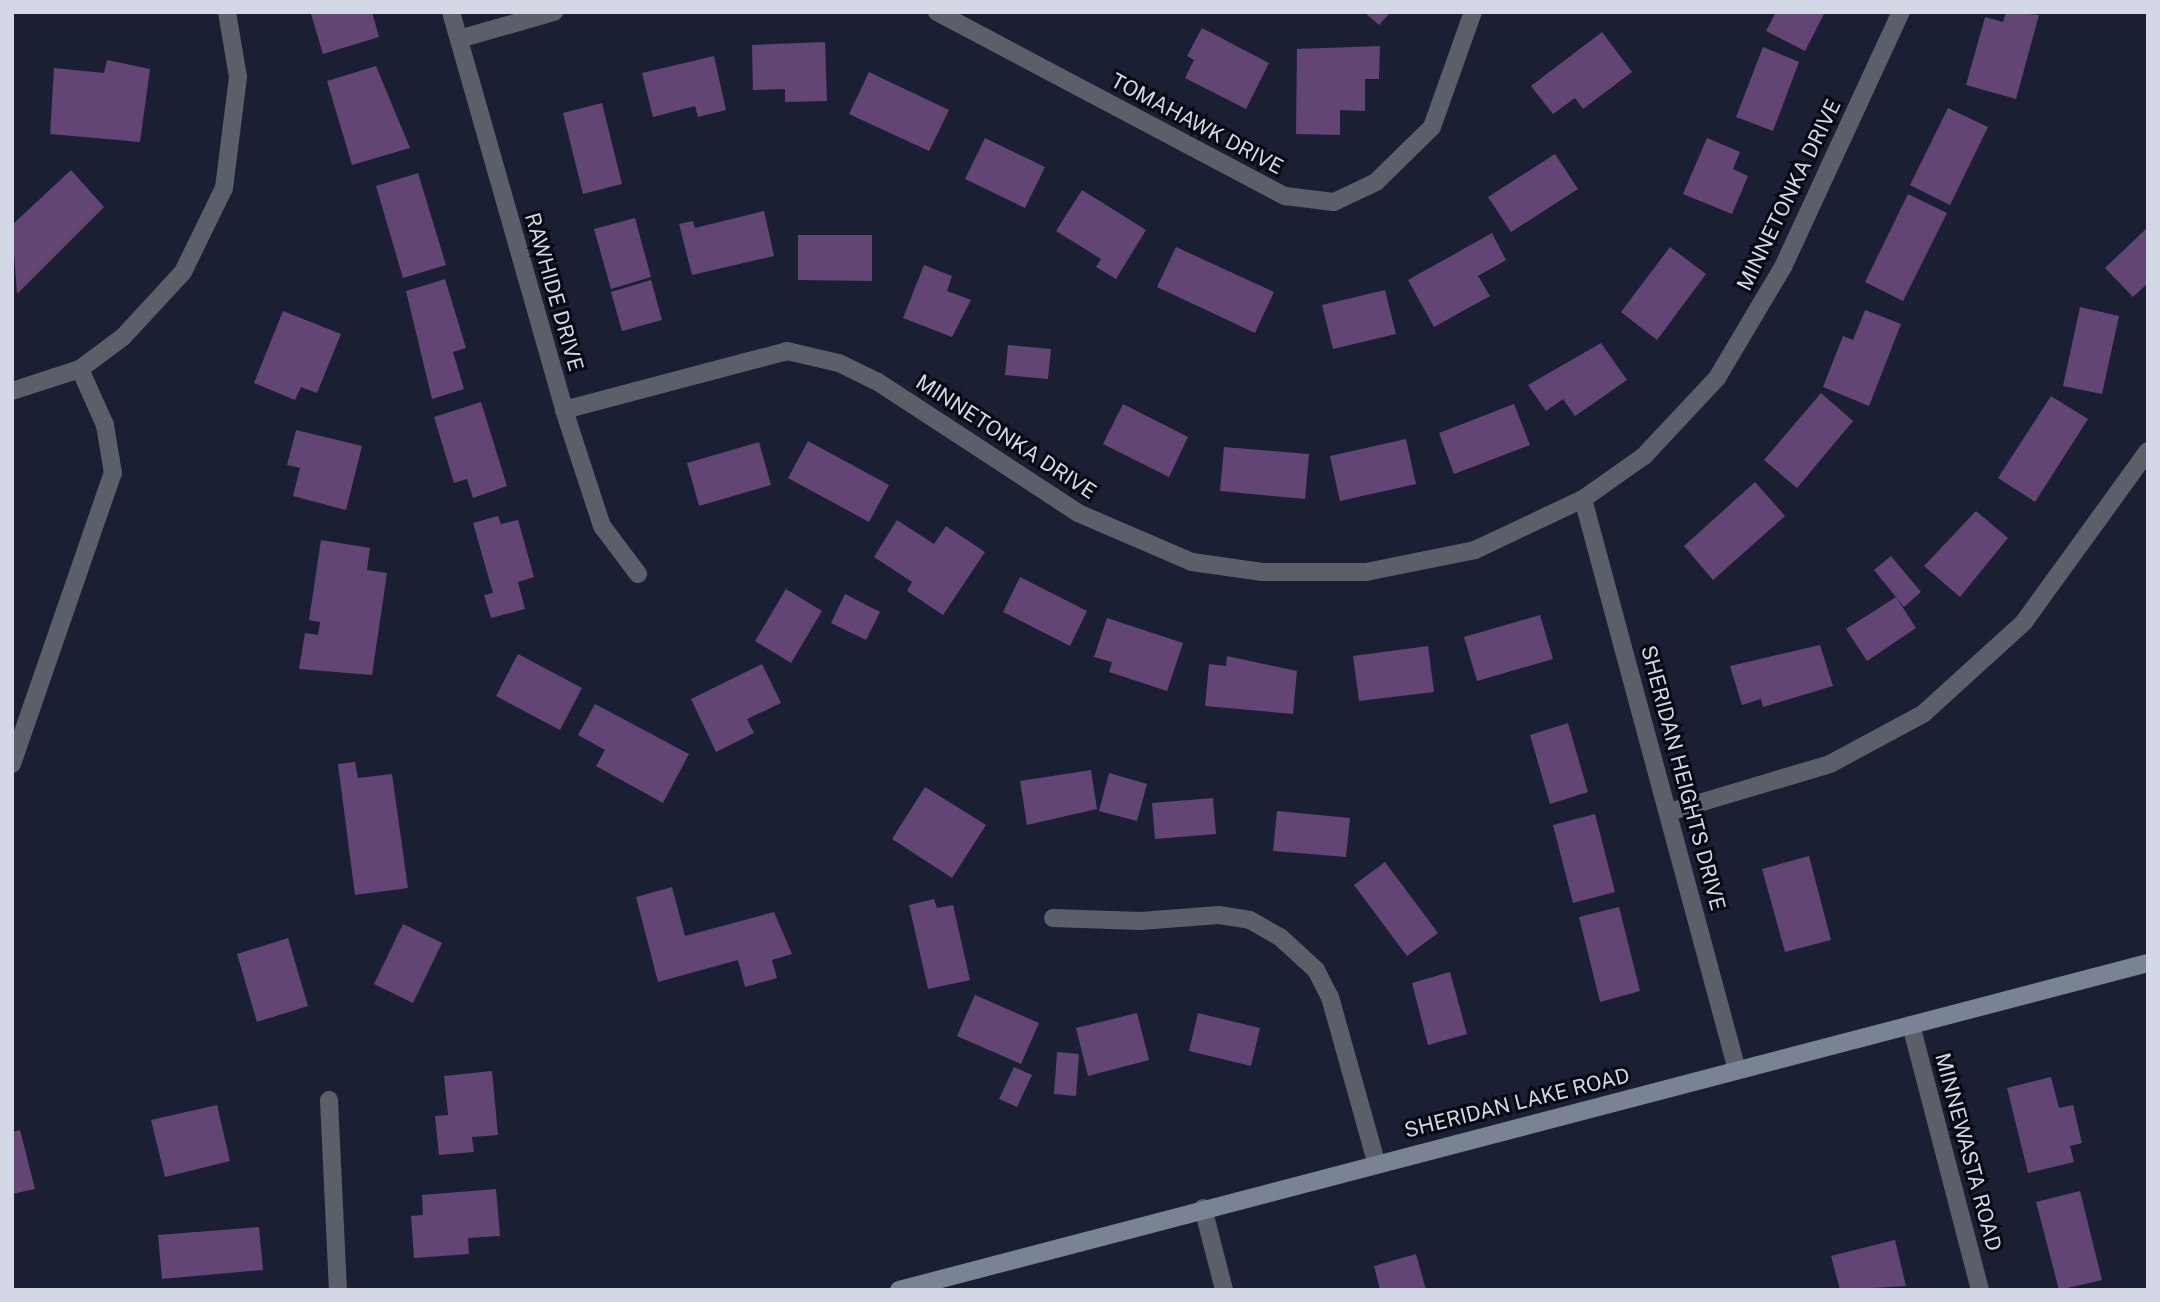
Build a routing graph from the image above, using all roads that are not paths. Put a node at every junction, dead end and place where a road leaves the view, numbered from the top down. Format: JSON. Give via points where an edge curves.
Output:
{"nodes":[{"id":1,"x":228,"y":12,"type":"edge"},
{"id":2,"x":451,"y":12,"type":"edge"},
{"id":3,"x":554,"y":12,"type":"edge"},
{"id":4,"x":937,"y":12,"type":"edge"},
{"id":5,"x":1473,"y":12,"type":"edge"},
{"id":6,"x":1901,"y":12,"type":"edge"},
{"id":7,"x":458,"y":39,"type":"junction"},
{"id":8,"x":80,"y":369,"type":"junction"},
{"id":9,"x":12,"y":391,"type":"edge"},
{"id":10,"x":564,"y":410,"type":"junction"},
{"id":11,"x":2148,"y":451,"type":"edge"},
{"id":12,"x":1583,"y":499,"type":"junction"},
{"id":13,"x":638,"y":574,"type":"dead end"},
{"id":14,"x":12,"y":764,"type":"edge"},
{"id":15,"x":1669,"y":812,"type":"junction"},
{"id":16,"x":1053,"y":918,"type":"dead end"},
{"id":17,"x":2148,"y":964,"type":"edge"},
{"id":18,"x":1911,"y":1025,"type":"junction"},
{"id":19,"x":1737,"y":1070,"type":"junction"},
{"id":20,"x":329,"y":1100,"type":"dead end"},
{"id":21,"x":1376,"y":1162,"type":"junction"},
{"id":22,"x":1203,"y":1208,"type":"junction"},
{"id":23,"x":338,"y":1290,"type":"edge"},
{"id":24,"x":899,"y":1290,"type":"edge"},
{"id":25,"x":1224,"y":1290,"type":"edge"},
{"id":26,"x":1980,"y":1290,"type":"edge"}],
"edges":[{"from":1,"to":8,"type":"street","via":[[238,77],[224,188],[183,272],[123,337]]},
{"from":2,"to":7,"type":"street","name":"RAWHIDE DRIVE"},
{"from":3,"to":7,"type":"street"},
{"from":4,"to":5,"type":"street","name":"TOMAHAWK DRIVE","via":[[1284,196],[1334,202],[1376,182],[1432,127]]},
{"from":6,"to":12,"type":"street","name":"MINNETONKA DRIVE","via":[[1783,267],[1717,378],[1644,456]]},
{"from":7,"to":10,"type":"street","name":"RAWHIDE DRIVE"},
{"from":8,"to":9,"type":"street"},
{"from":8,"to":14,"type":"street","via":[[105,425],[113,473]]},
{"from":10,"to":12,"type":"street","name":"MINNETONKA DRIVE","via":[[787,351],[839,363],[1078,513],[1192,562],[1262,572],[1366,572],[1475,550]]},
{"from":10,"to":13,"type":"street","name":"RAWHIDE DRIVE","via":[[603,526]]},
{"from":11,"to":15,"type":"street","via":[[2024,622],[1923,714],[1830,764]]},
{"from":12,"to":15,"type":"street","name":"SHERIDAN HEIGHTS DRIVE"},
{"from":15,"to":19,"type":"street","name":"SHERIDAN HEIGHTS DRIVE"},
{"from":16,"to":21,"type":"street","via":[[1233,916],[1287,943],[1316,970],[1330,997]]},
{"from":17,"to":18,"type":"main road","name":"SHERIDAN LAKE ROAD"},
{"from":18,"to":19,"type":"main road","name":"SHERIDAN LAKE ROAD"},
{"from":18,"to":26,"type":"street","name":"MINNEWASTA ROAD"},
{"from":19,"to":21,"type":"main road","name":"SHERIDAN LAKE ROAD"},
{"from":20,"to":23,"type":"street"},
{"from":21,"to":22,"type":"main road","name":"SHERIDAN LAKE ROAD"},
{"from":22,"to":24,"type":"main road","name":"SHERIDAN LAKE ROAD"},
{"from":22,"to":25,"type":"street"}]}
